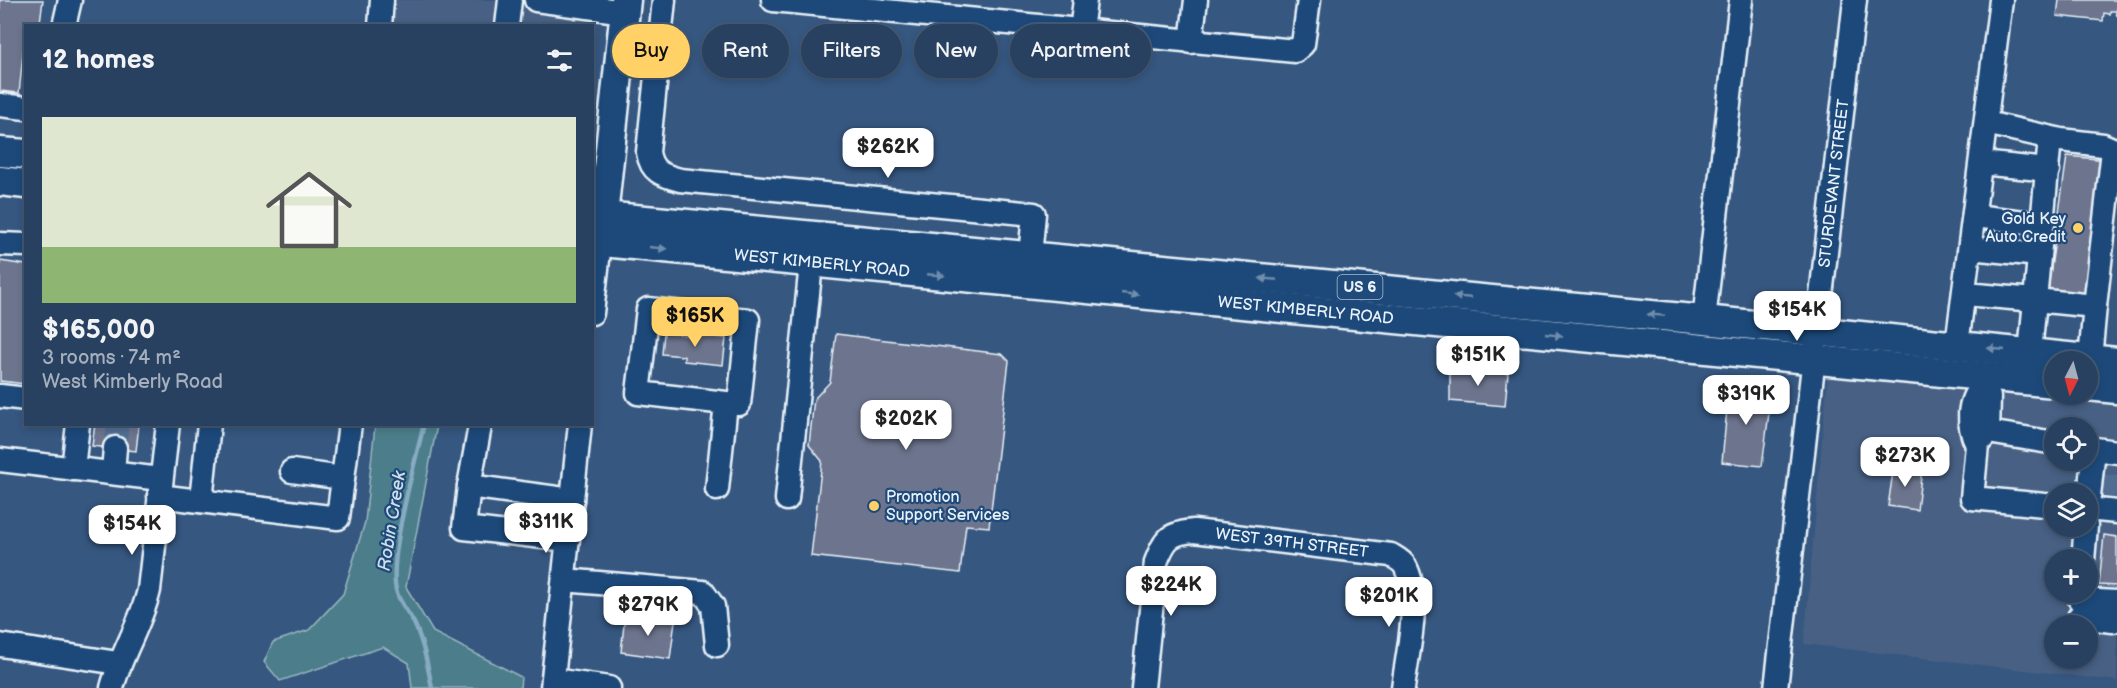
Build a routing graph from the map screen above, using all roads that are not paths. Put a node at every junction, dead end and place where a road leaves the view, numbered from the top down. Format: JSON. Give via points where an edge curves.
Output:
{"nodes":[{"id":1,"x":70,"y":0,"type":"edge"},
{"id":2,"x":382,"y":0,"type":"edge"},
{"id":3,"x":510,"y":0,"type":"edge"},
{"id":4,"x":536,"y":0,"type":"edge"},
{"id":5,"x":664,"y":0,"type":"edge"},
{"id":6,"x":773,"y":0,"type":"edge"},
{"id":7,"x":1085,"y":0,"type":"edge"},
{"id":8,"x":1196,"y":0,"type":"edge"},
{"id":9,"x":1309,"y":0,"type":"edge"},
{"id":10,"x":1741,"y":0,"type":"edge"},
{"id":11,"x":1855,"y":0,"type":"edge"},
{"id":12,"x":2001,"y":0,"type":"edge"},
{"id":13,"x":626,"y":6,"type":"edge"},
{"id":14,"x":64,"y":24,"type":"edge"},
{"id":15,"x":380,"y":24,"type":"edge"},
{"id":16,"x":507,"y":24,"type":"edge"},
{"id":17,"x":1082,"y":24,"type":"edge"},
{"id":18,"x":1010,"y":25,"type":"edge"},
{"id":19,"x":1151,"y":38,"type":"edge"},
{"id":20,"x":1191,"y":42,"type":"junction"},
{"id":21,"x":0,"y":105,"type":"edge"},
{"id":22,"x":24,"y":108,"type":"edge"},
{"id":23,"x":1986,"y":123,"type":"junction"},
{"id":24,"x":2050,"y":138,"type":"junction"},
{"id":25,"x":2115,"y":151,"type":"edge"},
{"id":26,"x":0,"y":152,"type":"edge"},
{"id":27,"x":24,"y":154,"type":"edge"},
{"id":28,"x":1981,"y":163,"type":"junction"},
{"id":29,"x":2048,"y":170,"type":"junction"},
{"id":30,"x":0,"y":181,"type":"edge"},
{"id":31,"x":24,"y":184,"type":"edge"},
{"id":32,"x":1974,"y":216,"type":"junction"},
{"id":33,"x":2043,"y":224,"type":"junction"},
{"id":34,"x":597,"y":229,"type":"edge"},
{"id":35,"x":0,"y":244,"type":"edge"},
{"id":36,"x":24,"y":246,"type":"edge"},
{"id":37,"x":1970,"y":248,"type":"junction"},
{"id":38,"x":2039,"y":255,"type":"junction"},
{"id":39,"x":1030,"y":256,"type":"junction"},
{"id":40,"x":811,"y":264,"type":"junction"},
{"id":41,"x":594,"y":279,"type":"edge"},
{"id":42,"x":1965,"y":294,"type":"junction"},
{"id":43,"x":2103,"y":295,"type":"edge"},
{"id":44,"x":2035,"y":300,"type":"junction"},
{"id":45,"x":1704,"y":320,"type":"junction"},
{"id":46,"x":1818,"y":331,"type":"junction"},
{"id":47,"x":1957,"y":345,"type":"junction"},
{"id":48,"x":2030,"y":353,"type":"junction"},
{"id":49,"x":2044,"y":356,"type":"edge"},
{"id":50,"x":1815,"y":360,"type":"junction"},
{"id":51,"x":2098,"y":369,"type":"edge"},
{"id":52,"x":1982,"y":381,"type":"junction"},
{"id":53,"x":2044,"y":383,"type":"edge"},
{"id":54,"x":2117,"y":389,"type":"edge"},
{"id":55,"x":0,"y":396,"type":"edge"},
{"id":56,"x":24,"y":399,"type":"edge"},
{"id":57,"x":726,"y":403,"type":"junction"},
{"id":58,"x":78,"y":426,"type":"edge"},
{"id":59,"x":168,"y":426,"type":"edge"},
{"id":60,"x":209,"y":426,"type":"edge"},
{"id":61,"x":343,"y":426,"type":"edge"},
{"id":62,"x":480,"y":426,"type":"dead end"},
{"id":63,"x":580,"y":426,"type":"edge"},
{"id":64,"x":1982,"y":438,"type":"junction"},
{"id":65,"x":2044,"y":441,"type":"edge"},
{"id":66,"x":115,"y":448,"type":"tunnel mouth"},
{"id":67,"x":2106,"y":454,"type":"edge"},
{"id":68,"x":0,"y":460,"type":"edge"},
{"id":69,"x":73,"y":469,"type":"junction"},
{"id":70,"x":292,"y":471,"type":"dead end"},
{"id":71,"x":113,"y":472,"type":"junction"},
{"id":72,"x":343,"y":478,"type":"junction"},
{"id":73,"x":2096,"y":483,"type":"edge"},
{"id":74,"x":469,"y":486,"type":"junction"},
{"id":75,"x":160,"y":487,"type":"junction"},
{"id":76,"x":717,"y":489,"type":"dead end"},
{"id":77,"x":787,"y":499,"type":"dead end"},
{"id":78,"x":572,"y":500,"type":"junction"},
{"id":79,"x":201,"y":501,"type":"junction"},
{"id":80,"x":2044,"y":505,"type":"edge"},
{"id":81,"x":568,"y":540,"type":"junction"},
{"id":82,"x":564,"y":580,"type":"junction"},
{"id":83,"x":2082,"y":614,"type":"edge"},
{"id":84,"x":2115,"y":620,"type":"edge"},
{"id":85,"x":0,"y":645,"type":"edge"},
{"id":86,"x":717,"y":645,"type":"dead end"},
{"id":87,"x":118,"y":663,"type":"junction"},
{"id":88,"x":553,"y":684,"type":"edge"},
{"id":89,"x":112,"y":688,"type":"edge"},
{"id":90,"x":608,"y":688,"type":"edge"},
{"id":91,"x":1143,"y":688,"type":"edge"},
{"id":92,"x":1403,"y":688,"type":"edge"},
{"id":93,"x":1776,"y":688,"type":"edge"}],
"edges":[{"from":1,"to":14,"type":"street"},
{"from":2,"to":15,"type":"street"},
{"from":3,"to":16,"type":"street"},
{"from":4,"to":13,"type":"street"},
{"from":5,"to":39,"type":"street","via":[[648,152],[656,171],[680,180],[1034,214]]},
{"from":6,"to":18,"type":"street"},
{"from":7,"to":17,"type":"street"},
{"from":8,"to":20,"type":"street"},
{"from":9,"to":20,"type":"street","via":[[1303,44],[1295,51]]},
{"from":10,"to":45,"type":"street"},
{"from":11,"to":46,"type":"street","name":"STURDEVANT STREET"},
{"from":12,"to":23,"type":"street"},
{"from":13,"to":34,"type":"main road"},
{"from":19,"to":20,"type":"street"},
{"from":21,"to":22,"type":"street"},
{"from":23,"to":24,"type":"street"},
{"from":23,"to":28,"type":"street"},
{"from":24,"to":25,"type":"street","via":[[2103,145]]},
{"from":24,"to":29,"type":"street"},
{"from":25,"to":43,"type":"street"},
{"from":26,"to":27,"type":"main road"},
{"from":28,"to":29,"type":"street"},
{"from":28,"to":32,"type":"street"},
{"from":29,"to":33,"type":"street"},
{"from":30,"to":31,"type":"main road"},
{"from":32,"to":33,"type":"street"},
{"from":32,"to":37,"type":"street"},
{"from":33,"to":38,"type":"street"},
{"from":34,"to":39,"type":"main road","name":"WEST KIMBERLY ROAD","number":"US 6"},
{"from":34,"to":40,"type":"main road","name":"WEST KIMBERLY ROAD","number":"US 6","one_way":true},
{"from":34,"to":41,"type":"street"},
{"from":35,"to":36,"type":"street"},
{"from":37,"to":38,"type":"street"},
{"from":37,"to":42,"type":"street"},
{"from":38,"to":44,"type":"street"},
{"from":45,"to":39,"type":"main road","name":"WEST KIMBERLY ROAD","number":"US 6","one_way":true},
{"from":40,"to":50,"type":"main road","name":"WEST KIMBERLY ROAD","number":"US 6","one_way":true},
{"from":40,"to":77,"type":"street"},
{"from":42,"to":44,"type":"street"},
{"from":42,"to":47,"type":"street"},
{"from":43,"to":44,"type":"street"},
{"from":43,"to":51,"type":"street"},
{"from":44,"to":48,"type":"street"},
{"from":45,"to":46,"type":"main road","name":"WEST KIMBERLY ROAD","number":"US 6"},
{"from":46,"to":47,"type":"main road","name":"WEST KIMBERLY ROAD","number":"US 6"},
{"from":46,"to":50,"type":"street","name":"STURDEVANT STREET"},
{"from":48,"to":47,"type":"main road","name":"WEST KIMBERLY ROAD","number":"US 6","one_way":true},
{"from":48,"to":49,"type":"main road","name":"WEST KIMBERLY ROAD","number":"US 6"},
{"from":50,"to":52,"type":"main road","name":"WEST KIMBERLY ROAD","number":"US 6"},
{"from":50,"to":93,"type":"street","name":"STURDEVANT STREET"},
{"from":51,"to":54,"type":"main road","name":"WEST KIMBERLY ROAD","number":"US 6"},
{"from":52,"to":53,"type":"main road","name":"WEST KIMBERLY ROAD","number":"US 6"},
{"from":52,"to":64,"type":"street","via":[[1989,397]]},
{"from":55,"to":56,"type":"street"},
{"from":57,"to":57,"type":"street","via":[[638,393],[648,309],[748,320],[739,404]]},
{"from":57,"to":76,"type":"street"},
{"from":58,"to":69,"type":"street"},
{"from":59,"to":75,"type":"street"},
{"from":60,"to":79,"type":"street"},
{"from":61,"to":72,"type":"street"},
{"from":62,"to":74,"type":"street"},
{"from":63,"to":78,"type":"street"},
{"from":64,"to":65,"type":"street"},
{"from":64,"to":80,"type":"street","via":[[1972,498]]},
{"from":66,"to":71,"type":"street"},
{"from":67,"to":73,"type":"street"},
{"from":68,"to":69,"type":"street"},
{"from":69,"to":71,"type":"street"},
{"from":70,"to":72,"type":"street"},
{"from":71,"to":75,"type":"street"},
{"from":72,"to":79,"type":"street","via":[[338,518]]},
{"from":74,"to":78,"type":"street"},
{"from":74,"to":81,"type":"street","via":[[464,528]]},
{"from":75,"to":79,"type":"street"},
{"from":75,"to":87,"type":"street","via":[[144,613]]},
{"from":78,"to":81,"type":"street"},
{"from":81,"to":82,"type":"street"},
{"from":82,"to":86,"type":"street","via":[[703,592],[713,606]]},
{"from":82,"to":88,"type":"street"},
{"from":83,"to":84,"type":"street"},
{"from":83,"to":84,"type":"street"},
{"from":85,"to":87,"type":"street"},
{"from":87,"to":89,"type":"street"},
{"from":88,"to":90,"type":"street"},
{"from":91,"to":92,"type":"street","name":"WEST 39TH STREET","via":[[1156,562],[1163,543],[1176,532],[1194,531],[1391,555],[1404,564],[1412,582],[1413,600]]}]}
